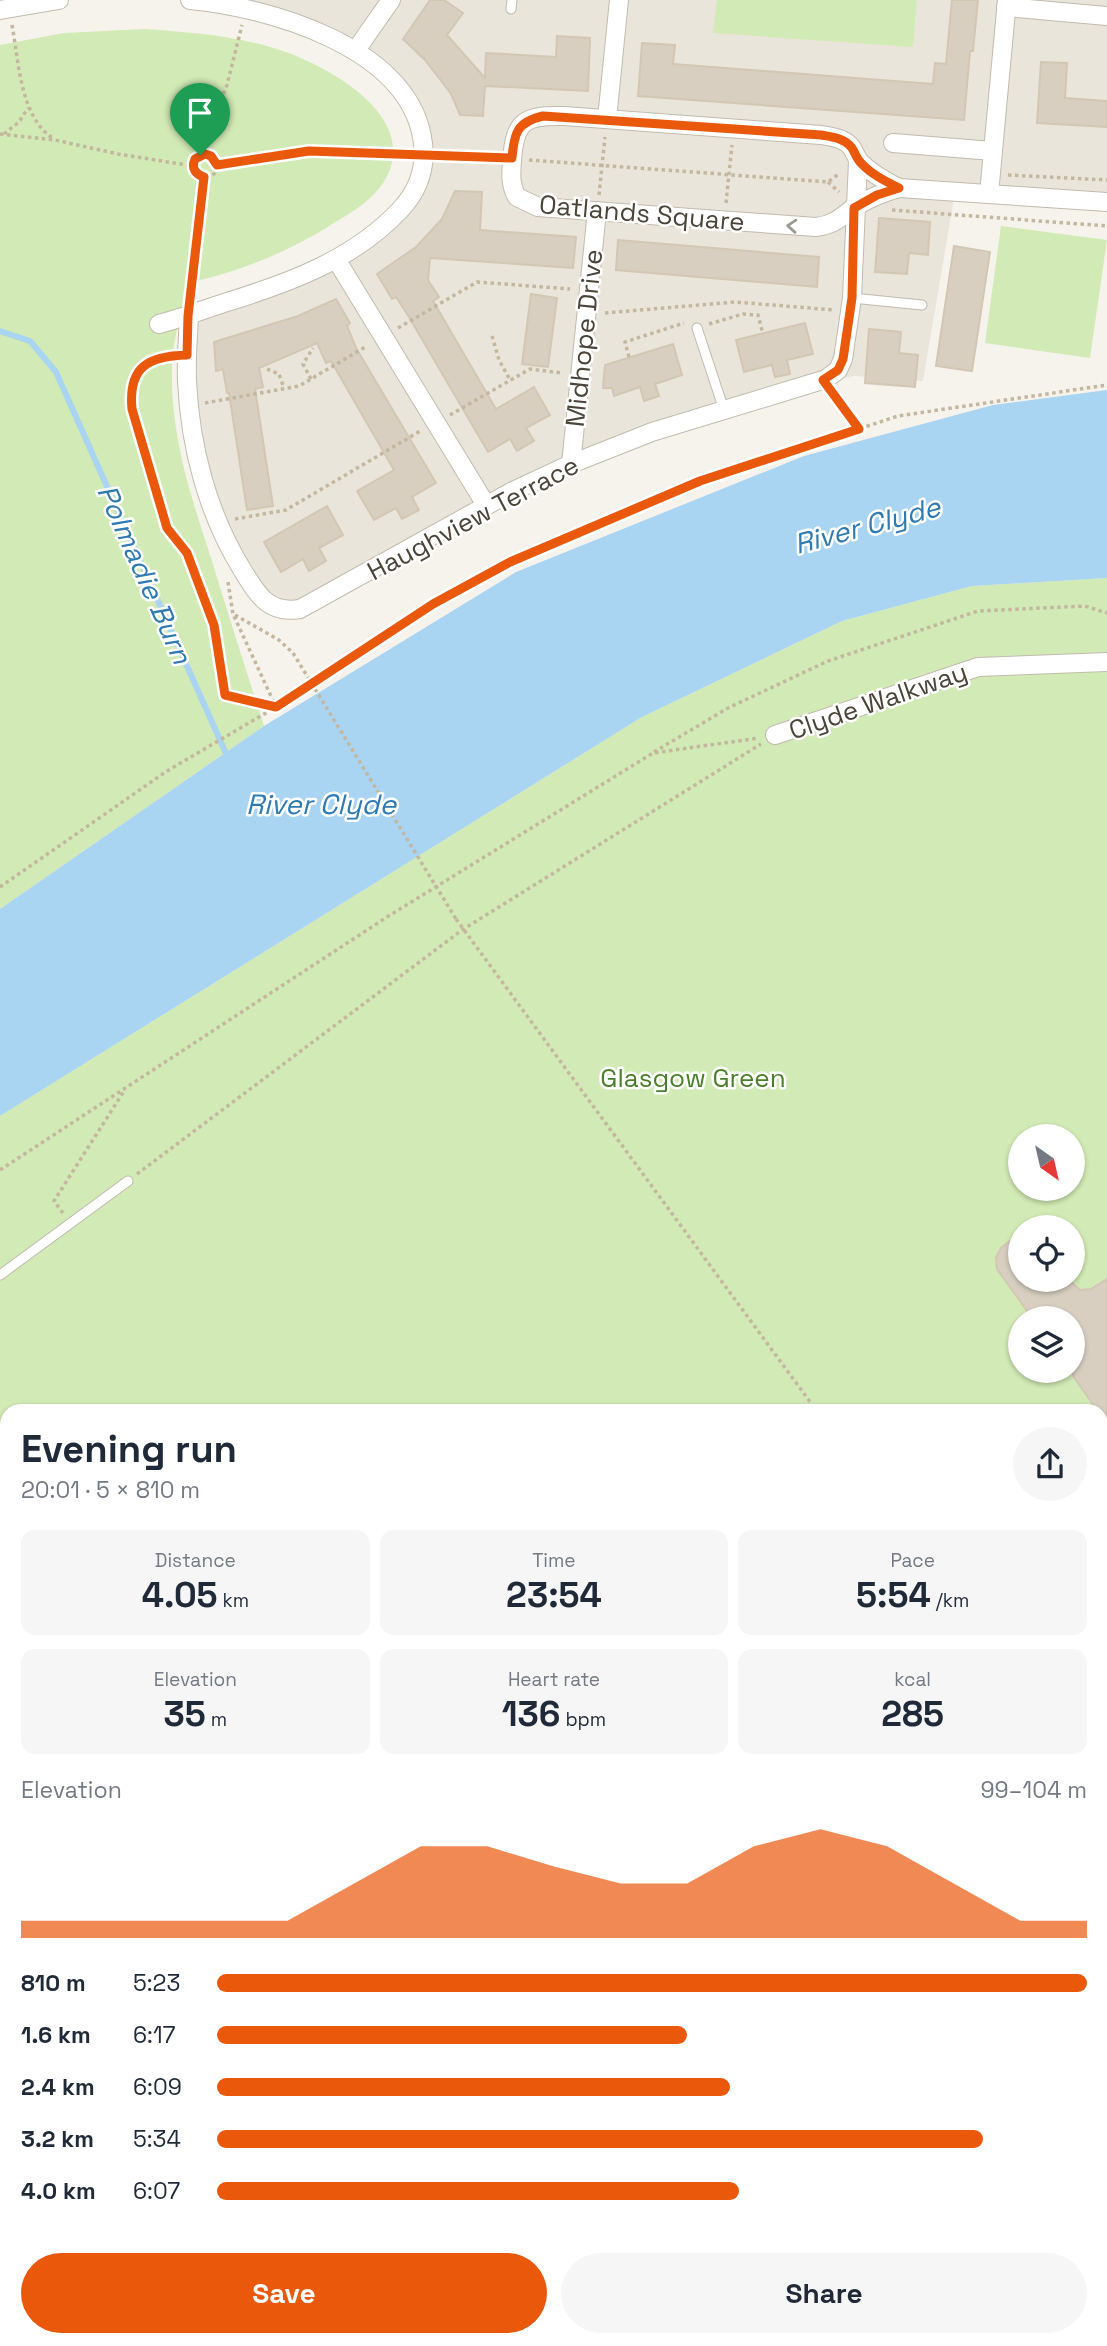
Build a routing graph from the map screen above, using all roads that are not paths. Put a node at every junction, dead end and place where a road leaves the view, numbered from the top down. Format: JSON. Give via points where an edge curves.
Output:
{"nodes":[{"id":1,"x":59,"y":0,"type":"edge"},
{"id":2,"x":190,"y":0,"type":"edge"},
{"id":3,"x":391,"y":0,"type":"edge"},
{"id":4,"x":619,"y":0,"type":"edge"},
{"id":5,"x":222,"y":2,"type":"edge"},
{"id":6,"x":1007,"y":4,"type":"edge"},
{"id":7,"x":4,"y":9,"type":"edge"},
{"id":8,"x":1107,"y":16,"type":"edge"},
{"id":9,"x":356,"y":50,"type":"junction"},
{"id":10,"x":607,"y":119,"type":"junction"},
{"id":11,"x":893,"y":143,"type":"dead end"},
{"id":12,"x":993,"y":151,"type":"junction"},
{"id":13,"x":858,"y":161,"type":"junction"},
{"id":14,"x":899,"y":188,"type":"junction"},
{"id":15,"x":989,"y":194,"type":"junction"},
{"id":16,"x":1107,"y":202,"type":"edge"},
{"id":17,"x":861,"y":204,"type":"junction"},
{"id":18,"x":597,"y":211,"type":"junction"},
{"id":19,"x":336,"y":259,"type":"junction"},
{"id":20,"x":851,"y":305,"type":"junction"},
{"id":21,"x":922,"y":305,"type":"dead end"},
{"id":22,"x":188,"y":316,"type":"junction"},
{"id":23,"x":159,"y":324,"type":"dead end"},
{"id":24,"x":697,"y":328,"type":"dead end"},
{"id":25,"x":724,"y":410,"type":"junction"},
{"id":26,"x":571,"y":464,"type":"junction"},
{"id":27,"x":486,"y":505,"type":"junction"},
{"id":28,"x":1107,"y":662,"type":"edge"},
{"id":29,"x":775,"y":735,"type":"road end"},
{"id":30,"x":128,"y":1181,"type":"road end"},
{"id":31,"x":0,"y":1275,"type":"edge"}],
"edges":[{"from":1,"to":7,"type":"street"},
{"from":2,"to":5,"type":"street"},
{"from":3,"to":9,"type":"street"},
{"from":4,"to":10,"type":"street"},
{"from":5,"to":9,"type":"street","via":[[289,20]]},
{"from":6,"to":8,"type":"street"},
{"from":6,"to":12,"type":"street"},
{"from":9,"to":19,"type":"street","via":[[390,80],[412,109],[424,155],[417,188],[402,209]]},
{"from":10,"to":13,"type":"street","name":"Oatlands Square","via":[[821,135],[838,138]]},
{"from":10,"to":18,"type":"street","name":"Oatlands Square","via":[[532,118],[516,133],[512,158],[510,180],[517,197],[538,207]]},
{"from":11,"to":12,"type":"street"},
{"from":12,"to":15,"type":"street"},
{"from":13,"to":14,"type":"street","name":"Oatlands Square"},
{"from":13,"to":17,"type":"street"},
{"from":14,"to":15,"type":"street"},
{"from":14,"to":17,"type":"street","name":"Oatlands Square"},
{"from":15,"to":16,"type":"street"},
{"from":17,"to":18,"type":"street","name":"Oatlands Square","one_way":true,"via":[[836,223],[816,227]]},
{"from":17,"to":20,"type":"street"},
{"from":18,"to":26,"type":"street","name":"Midhope Drive"},
{"from":19,"to":22,"type":"street","via":[[282,285]]},
{"from":19,"to":27,"type":"street"},
{"from":20,"to":21,"type":"lane"},
{"from":20,"to":25,"type":"street","name":"Haughview Terrace","via":[[838,370],[823,380]]},
{"from":22,"to":23,"type":"street"},
{"from":22,"to":27,"type":"street","name":"Haughview Terrace","via":[[190,406],[202,474],[217,522],[267,603],[287,611],[312,604]]},
{"from":24,"to":25,"type":"lane"},
{"from":25,"to":26,"type":"street","name":"Haughview Terrace"},
{"from":26,"to":27,"type":"street","name":"Haughview Terrace"},
{"from":28,"to":29,"type":"street","name":"Clyde Walkway","via":[[978,667]]},
{"from":30,"to":31,"type":"lane"}]}
